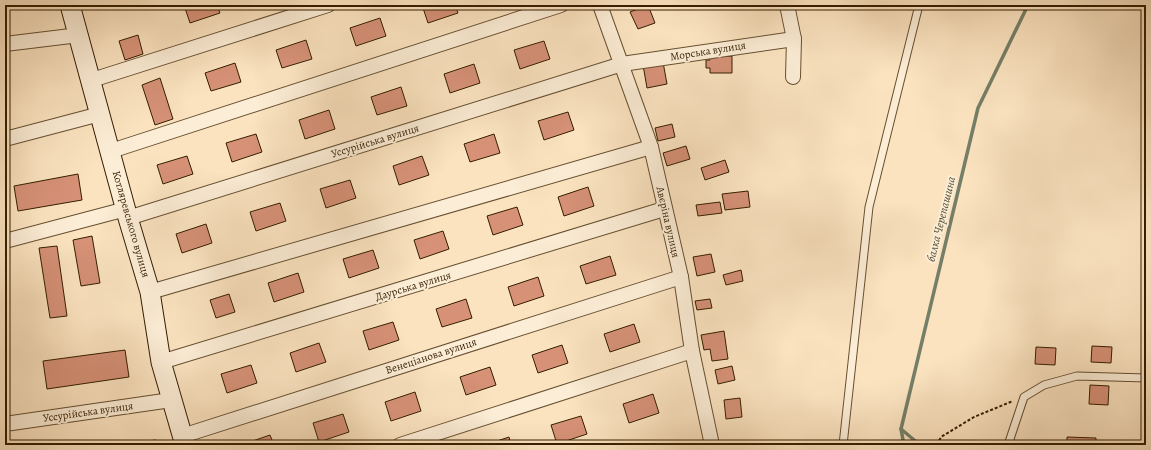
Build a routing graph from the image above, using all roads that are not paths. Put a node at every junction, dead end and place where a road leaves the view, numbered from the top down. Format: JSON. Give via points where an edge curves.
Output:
{"nodes":[{"id":1,"x":328,"y":5,"type":"edge"},
{"id":2,"x":561,"y":5,"type":"edge"},
{"id":3,"x":600,"y":5,"type":"edge"},
{"id":4,"x":787,"y":5,"type":"edge"},
{"id":5,"x":919,"y":5,"type":"edge"},
{"id":6,"x":74,"y":6,"type":"edge"},
{"id":7,"x":79,"y":35,"type":"junction"},
{"id":8,"x":794,"y":38,"type":"junction"},
{"id":9,"x":5,"y":44,"type":"edge"},
{"id":10,"x":622,"y":64,"type":"junction"},
{"id":11,"x":793,"y":77,"type":"dead end"},
{"id":12,"x":92,"y":80,"type":"junction"},
{"id":13,"x":100,"y":114,"type":"junction"},
{"id":14,"x":5,"y":139,"type":"edge"},
{"id":15,"x":651,"y":147,"type":"junction"},
{"id":16,"x":111,"y":151,"type":"junction"},
{"id":17,"x":664,"y":210,"type":"junction"},
{"id":18,"x":127,"y":213,"type":"junction"},
{"id":19,"x":5,"y":242,"type":"edge"},
{"id":20,"x":681,"y":277,"type":"junction"},
{"id":21,"x":150,"y":292,"type":"junction"},
{"id":22,"x":692,"y":351,"type":"junction"},
{"id":23,"x":161,"y":362,"type":"junction"},
{"id":24,"x":1146,"y":378,"type":"edge"},
{"id":25,"x":171,"y":400,"type":"junction"},
{"id":26,"x":5,"y":424,"type":"edge"},
{"id":27,"x":184,"y":440,"type":"edge"},
{"id":28,"x":400,"y":445,"type":"edge"},
{"id":29,"x":712,"y":445,"type":"edge"},
{"id":30,"x":843,"y":445,"type":"edge"},
{"id":31,"x":1008,"y":445,"type":"edge"}],
"edges":[{"from":1,"to":12,"type":"street"},
{"from":2,"to":16,"type":"street"},
{"from":3,"to":10,"type":"street","name":"Авєріна вулиця"},
{"from":4,"to":8,"type":"street"},
{"from":5,"to":30,"type":"lane","via":[[869,207]]},
{"from":6,"to":7,"type":"street","name":"Котляревського вулиця"},
{"from":7,"to":9,"type":"street"},
{"from":7,"to":12,"type":"street","name":"Котляревського вулиця"},
{"from":8,"to":10,"type":"street","name":"Морська вулиця"},
{"from":8,"to":11,"type":"street"},
{"from":10,"to":15,"type":"street","name":"Авєріна вулиця"},
{"from":10,"to":18,"type":"street","name":"Уссурійська вулиця"},
{"from":12,"to":13,"type":"street","name":"Котляревського вулиця"},
{"from":13,"to":14,"type":"street"},
{"from":13,"to":16,"type":"street","name":"Котляревського вулиця"},
{"from":15,"to":17,"type":"street","name":"Авєріна вулиця"},
{"from":15,"to":21,"type":"street"},
{"from":16,"to":18,"type":"street","name":"Котляревського вулиця"},
{"from":17,"to":20,"type":"street","name":"Авєріна вулиця"},
{"from":17,"to":23,"type":"street","name":"Даурська вулиця"},
{"from":18,"to":19,"type":"street","name":"Уссурійська вулиця"},
{"from":18,"to":21,"type":"street","name":"Котляревського вулиця"},
{"from":20,"to":22,"type":"street","name":"Авєріна вулиця"},
{"from":20,"to":27,"type":"street","name":"Венеціанова вулиця"},
{"from":21,"to":23,"type":"street","name":"Котляревського вулиця"},
{"from":22,"to":28,"type":"street"},
{"from":22,"to":29,"type":"street","name":"Авєріна вулиця"},
{"from":23,"to":25,"type":"street","name":"Котляревського вулиця"},
{"from":24,"to":31,"type":"lane","via":[[1077,376],[1044,385],[1024,397]]},
{"from":25,"to":26,"type":"street","name":"Уссурійська вулиця"},
{"from":25,"to":27,"type":"street","name":"Котляревського вулиця"}]}
